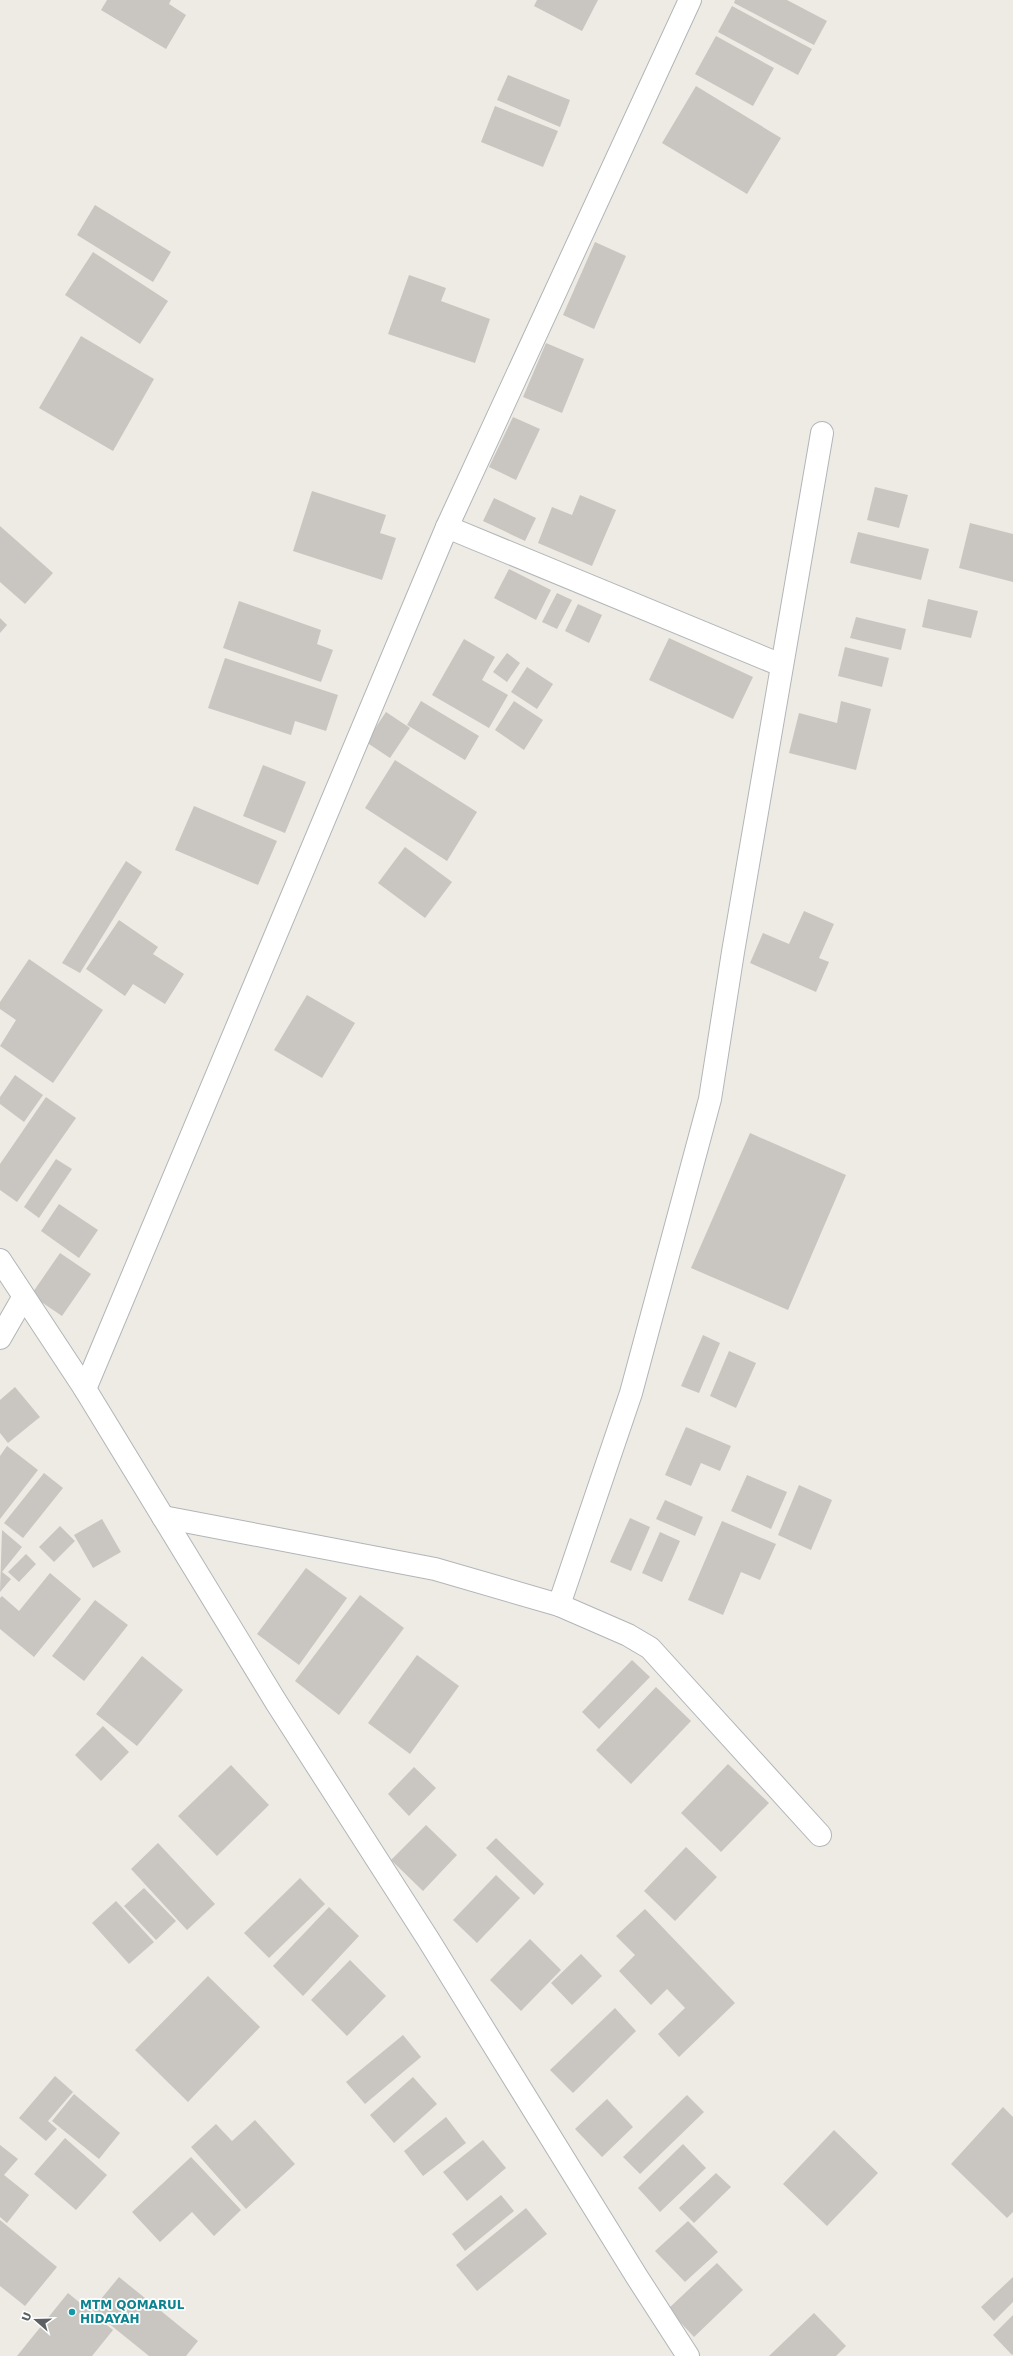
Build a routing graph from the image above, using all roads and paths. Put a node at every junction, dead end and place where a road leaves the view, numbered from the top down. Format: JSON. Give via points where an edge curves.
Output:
{"nodes":[{"id":1,"x":690,"y":0,"type":"edge"},
{"id":2,"x":822,"y":433,"type":"dead end"},
{"id":3,"x":447,"y":527,"type":"junction"},
{"id":4,"x":781,"y":665,"type":"junction"},
{"id":5,"x":0,"y":1260,"type":"edge"},
{"id":6,"x":23,"y":1298,"type":"junction"},
{"id":7,"x":0,"y":1338,"type":"edge"},
{"id":8,"x":85,"y":1389,"type":"junction"},
{"id":9,"x":163,"y":1517,"type":"junction"},
{"id":10,"x":559,"y":1605,"type":"junction"},
{"id":11,"x":820,"y":1835,"type":"dead end"},
{"id":12,"x":688,"y":2356,"type":"edge"}],
"edges":[{"from":1,"to":3,"type":"street"},
{"from":2,"to":4,"type":"street"},
{"from":3,"to":4,"type":"street"},
{"from":3,"to":8,"type":"street"},
{"from":4,"to":10,"type":"street","via":[[710,1099],[631,1394]]},
{"from":5,"to":6,"type":"street"},
{"from":6,"to":7,"type":"street"},
{"from":6,"to":8,"type":"street"},
{"from":8,"to":9,"type":"street"},
{"from":9,"to":10,"type":"street","via":[[435,1569]]},
{"from":9,"to":12,"type":"street","via":[[276,1702],[428,1939]]},
{"from":10,"to":11,"type":"street","via":[[628,1635],[650,1648]]}]}
